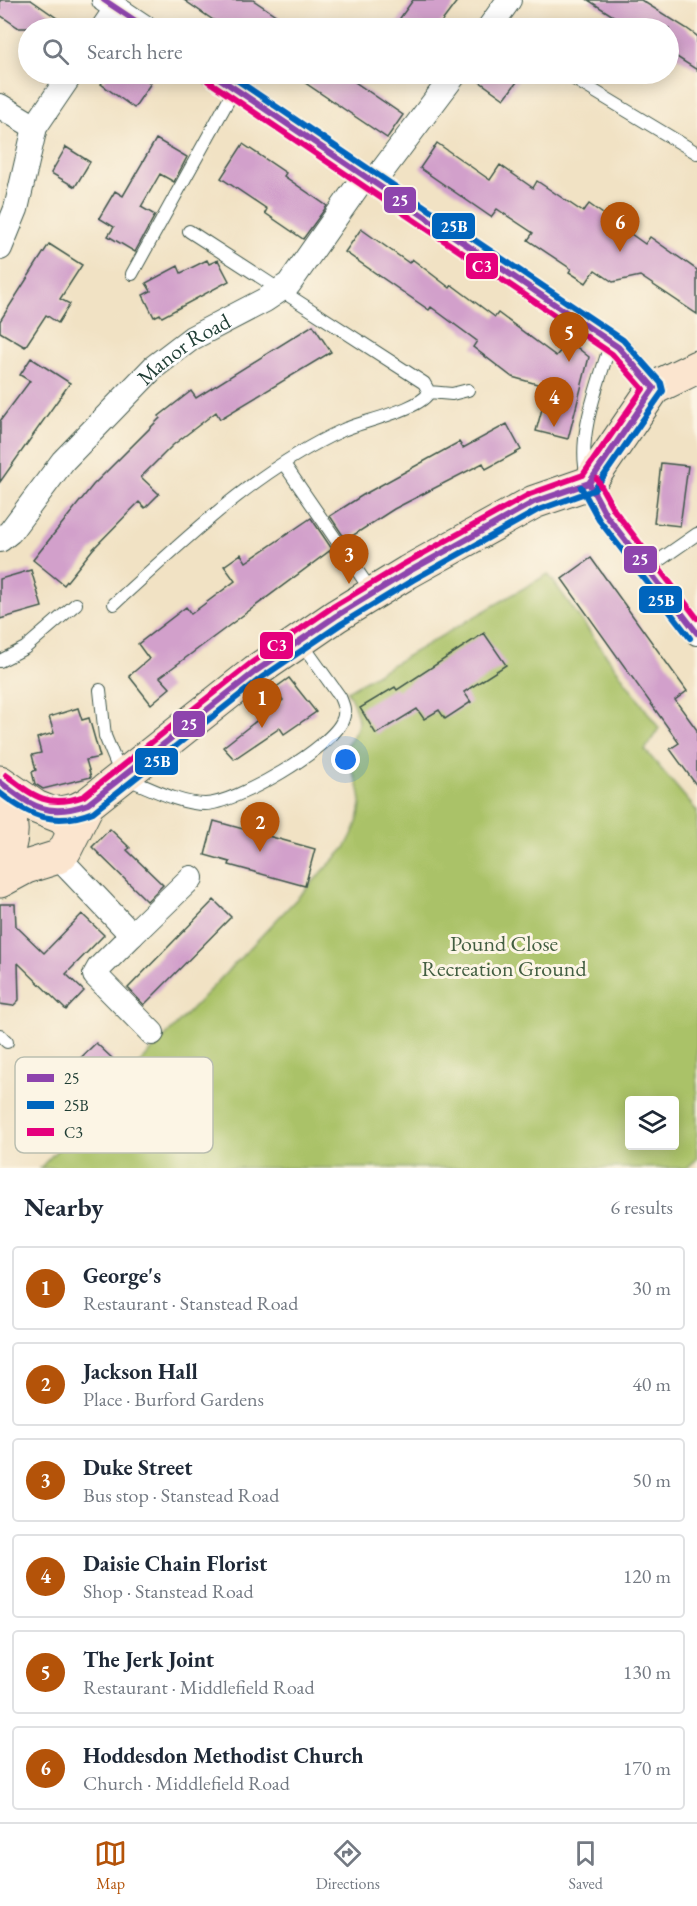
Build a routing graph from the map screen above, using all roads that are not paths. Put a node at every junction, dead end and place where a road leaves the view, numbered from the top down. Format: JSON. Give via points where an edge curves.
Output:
{"nodes":[{"id":1,"x":509,"y":0,"type":"edge"},
{"id":2,"x":110,"y":3,"type":"edge"},
{"id":3,"x":106,"y":18,"type":"edge"},
{"id":4,"x":132,"y":18,"type":"edge"},
{"id":5,"x":497,"y":18,"type":"edge"},
{"id":6,"x":64,"y":84,"type":"edge"},
{"id":7,"x":229,"y":84,"type":"edge"},
{"id":8,"x":447,"y":84,"type":"edge"},
{"id":9,"x":583,"y":84,"type":"edge"},
{"id":10,"x":235,"y":88,"type":"junction"},
{"id":11,"x":0,"y":105,"type":"edge"},
{"id":12,"x":35,"y":127,"type":"junction"},
{"id":13,"x":697,"y":153,"type":"edge"},
{"id":14,"x":369,"y":180,"type":"junction"},
{"id":15,"x":189,"y":231,"type":"dead end"},
{"id":16,"x":0,"y":248,"type":"edge"},
{"id":17,"x":132,"y":274,"type":"dead end"},
{"id":18,"x":280,"y":290,"type":"junction"},
{"id":19,"x":611,"y":341,"type":"junction"},
{"id":20,"x":697,"y":367,"type":"edge"},
{"id":21,"x":654,"y":388,"type":"junction"},
{"id":22,"x":468,"y":390,"type":"dead end"},
{"id":23,"x":429,"y":392,"type":"junction"},
{"id":24,"x":284,"y":464,"type":"junction"},
{"id":25,"x":589,"y":483,"type":"junction"},
{"id":26,"x":697,"y":534,"type":"edge"},
{"id":27,"x":5,"y":536,"type":"edge"},
{"id":28,"x":648,"y":568,"type":"junction"},
{"id":29,"x":373,"y":593,"type":"junction"},
{"id":30,"x":76,"y":604,"type":"dead end"},
{"id":31,"x":114,"y":604,"type":"dead end"},
{"id":32,"x":697,"y":633,"type":"edge"},
{"id":33,"x":300,"y":640,"type":"junction"},
{"id":34,"x":0,"y":661,"type":"edge"},
{"id":35,"x":100,"y":690,"type":"dead end"},
{"id":36,"x":122,"y":777,"type":"junction"},
{"id":37,"x":0,"y":782,"type":"edge"},
{"id":38,"x":0,"y":791,"type":"edge"},
{"id":39,"x":61,"y":836,"type":"junction"},
{"id":40,"x":0,"y":869,"type":"edge"},
{"id":41,"x":191,"y":878,"type":"dead end"},
{"id":42,"x":0,"y":881,"type":"edge"},
{"id":43,"x":132,"y":935,"type":"junction"},
{"id":44,"x":152,"y":1033,"type":"dead end"}],
"edges":[{"from":1,"to":5,"type":"street"},
{"from":2,"to":3,"type":"street"},
{"from":2,"to":4,"type":"street"},
{"from":6,"to":12,"type":"street"},
{"from":7,"to":10,"type":"street"},
{"from":8,"to":14,"type":"street","name":"Manor Road"},
{"from":9,"to":13,"type":"lane"},
{"from":10,"to":14,"type":"street"},
{"from":10,"to":17,"type":"lane"},
{"from":11,"to":12,"type":"street"},
{"from":12,"to":16,"type":"street","via":[[16,209]]},
{"from":14,"to":18,"type":"street","name":"Manor Road","via":[[297,275]]},
{"from":14,"to":19,"type":"street"},
{"from":15,"to":18,"type":"lane"},
{"from":18,"to":23,"type":"lane","via":[[423,383]]},
{"from":18,"to":27,"type":"street","name":"Manor Road","via":[[192,338],[154,368],[63,461]]},
{"from":19,"to":21,"type":"street","via":[[629,356]]},
{"from":19,"to":25,"type":"lane","via":[[584,437],[582,457]]},
{"from":20,"to":21,"type":"street"},
{"from":21,"to":25,"type":"street"},
{"from":22,"to":23,"type":"lane","via":[[452,394]]},
{"from":23,"to":24,"type":"lane","via":[[418,404],[343,430]]},
{"from":24,"to":29,"type":"lane"},
{"from":24,"to":31,"type":"lane","via":[[213,515]]},
{"from":25,"to":28,"type":"street","via":[[606,515]]},
{"from":25,"to":29,"type":"street","via":[[534,502]]},
{"from":26,"to":28,"type":"lane"},
{"from":28,"to":32,"type":"street"},
{"from":29,"to":33,"type":"street"},
{"from":30,"to":34,"type":"lane","via":[[25,648]]},
{"from":33,"to":36,"type":"street"},
{"from":33,"to":36,"type":"lane","via":[[344,704],[340,726],[325,741],[249,792],[211,803],[185,800]]},
{"from":35,"to":36,"type":"lane","via":[[105,736]]},
{"from":36,"to":39,"type":"street","via":[[88,804]]},
{"from":37,"to":39,"type":"street","via":[[36,807]]},
{"from":38,"to":40,"type":"street","via":[[10,815],[12,840]]},
{"from":39,"to":42,"type":"street","via":[[26,867]]},
{"from":39,"to":43,"type":"street"},
{"from":41,"to":43,"type":"street"},
{"from":43,"to":44,"type":"street","via":[[95,975]]}]}
